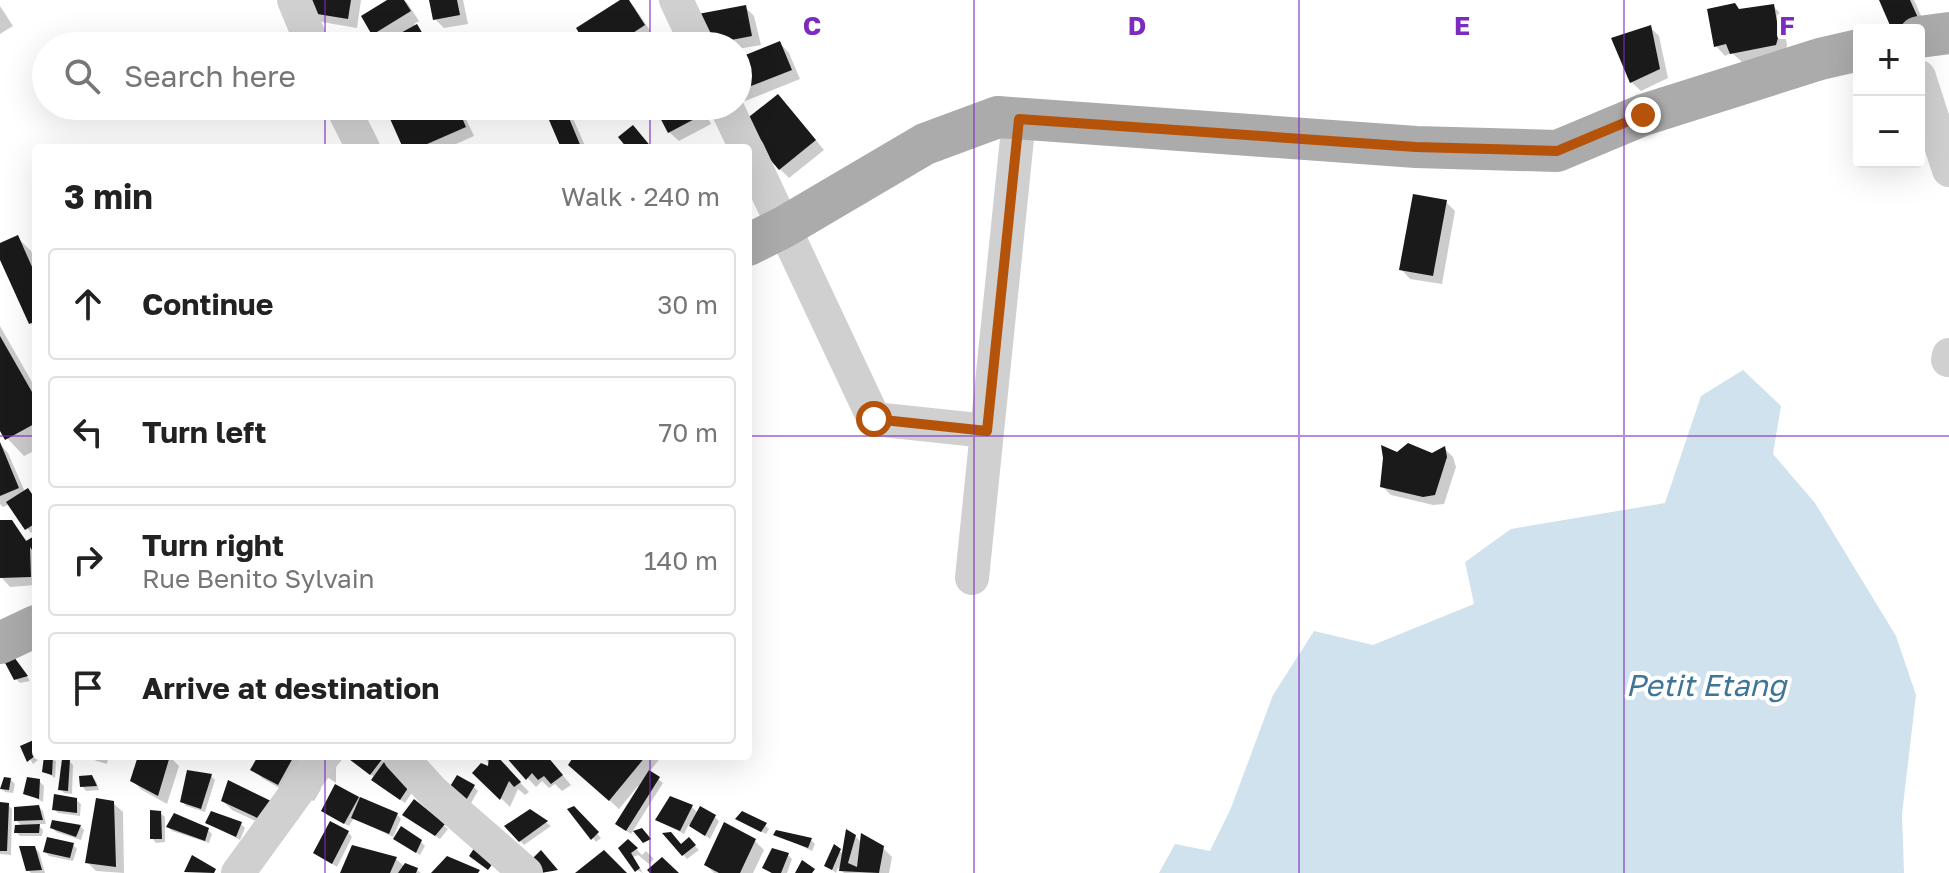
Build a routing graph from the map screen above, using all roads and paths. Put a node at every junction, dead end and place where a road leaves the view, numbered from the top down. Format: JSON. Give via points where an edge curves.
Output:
{"nodes":[{"id":1,"x":294,"y":0,"type":"edge"},
{"id":2,"x":676,"y":0,"type":"edge"},
{"id":3,"x":307,"y":32,"type":"edge"},
{"id":4,"x":691,"y":32,"type":"edge"},
{"id":5,"x":1949,"y":33,"type":"edge"},
{"id":6,"x":1925,"y":36,"type":"edge"},
{"id":7,"x":1853,"y":51,"type":"edge"},
{"id":8,"x":1925,"y":96,"type":"edge"},
{"id":9,"x":1019,"y":119,"type":"junction"},
{"id":10,"x":349,"y":120,"type":"edge"},
{"id":11,"x":733,"y":120,"type":"edge"},
{"id":12,"x":361,"y":144,"type":"edge"},
{"id":13,"x":744,"y":144,"type":"edge"},
{"id":14,"x":1949,"y":170,"type":"edge"},
{"id":15,"x":752,"y":173,"type":"edge"},
{"id":16,"x":766,"y":236,"type":"edge"},
{"id":17,"x":987,"y":431,"type":"junction"},
{"id":18,"x":972,"y":578,"type":"dead end"},
{"id":19,"x":32,"y":628,"type":"edge"},
{"id":20,"x":0,"y":643,"type":"edge"},
{"id":21,"x":320,"y":760,"type":"edge"},
{"id":22,"x":404,"y":760,"type":"edge"},
{"id":23,"x":238,"y":873,"type":"edge"},
{"id":24,"x":526,"y":873,"type":"edge"}],
"edges":[{"from":1,"to":3,"type":"street"},
{"from":2,"to":4,"type":"street"},
{"from":5,"to":6,"type":"main road"},
{"from":7,"to":9,"type":"main road","via":[[1643,115],[1557,151],[1416,147]]},
{"from":8,"to":14,"type":"street"},
{"from":9,"to":16,"type":"main road","via":[[998,117],[925,144]]},
{"from":9,"to":17,"type":"street"},
{"from":10,"to":12,"type":"street"},
{"from":11,"to":13,"type":"street"},
{"from":15,"to":16,"type":"street"},
{"from":16,"to":17,"type":"street","via":[[874,419]]},
{"from":17,"to":18,"type":"street"},
{"from":19,"to":20,"type":"main road"},
{"from":21,"to":23,"type":"street"},
{"from":22,"to":24,"type":"street"}]}
